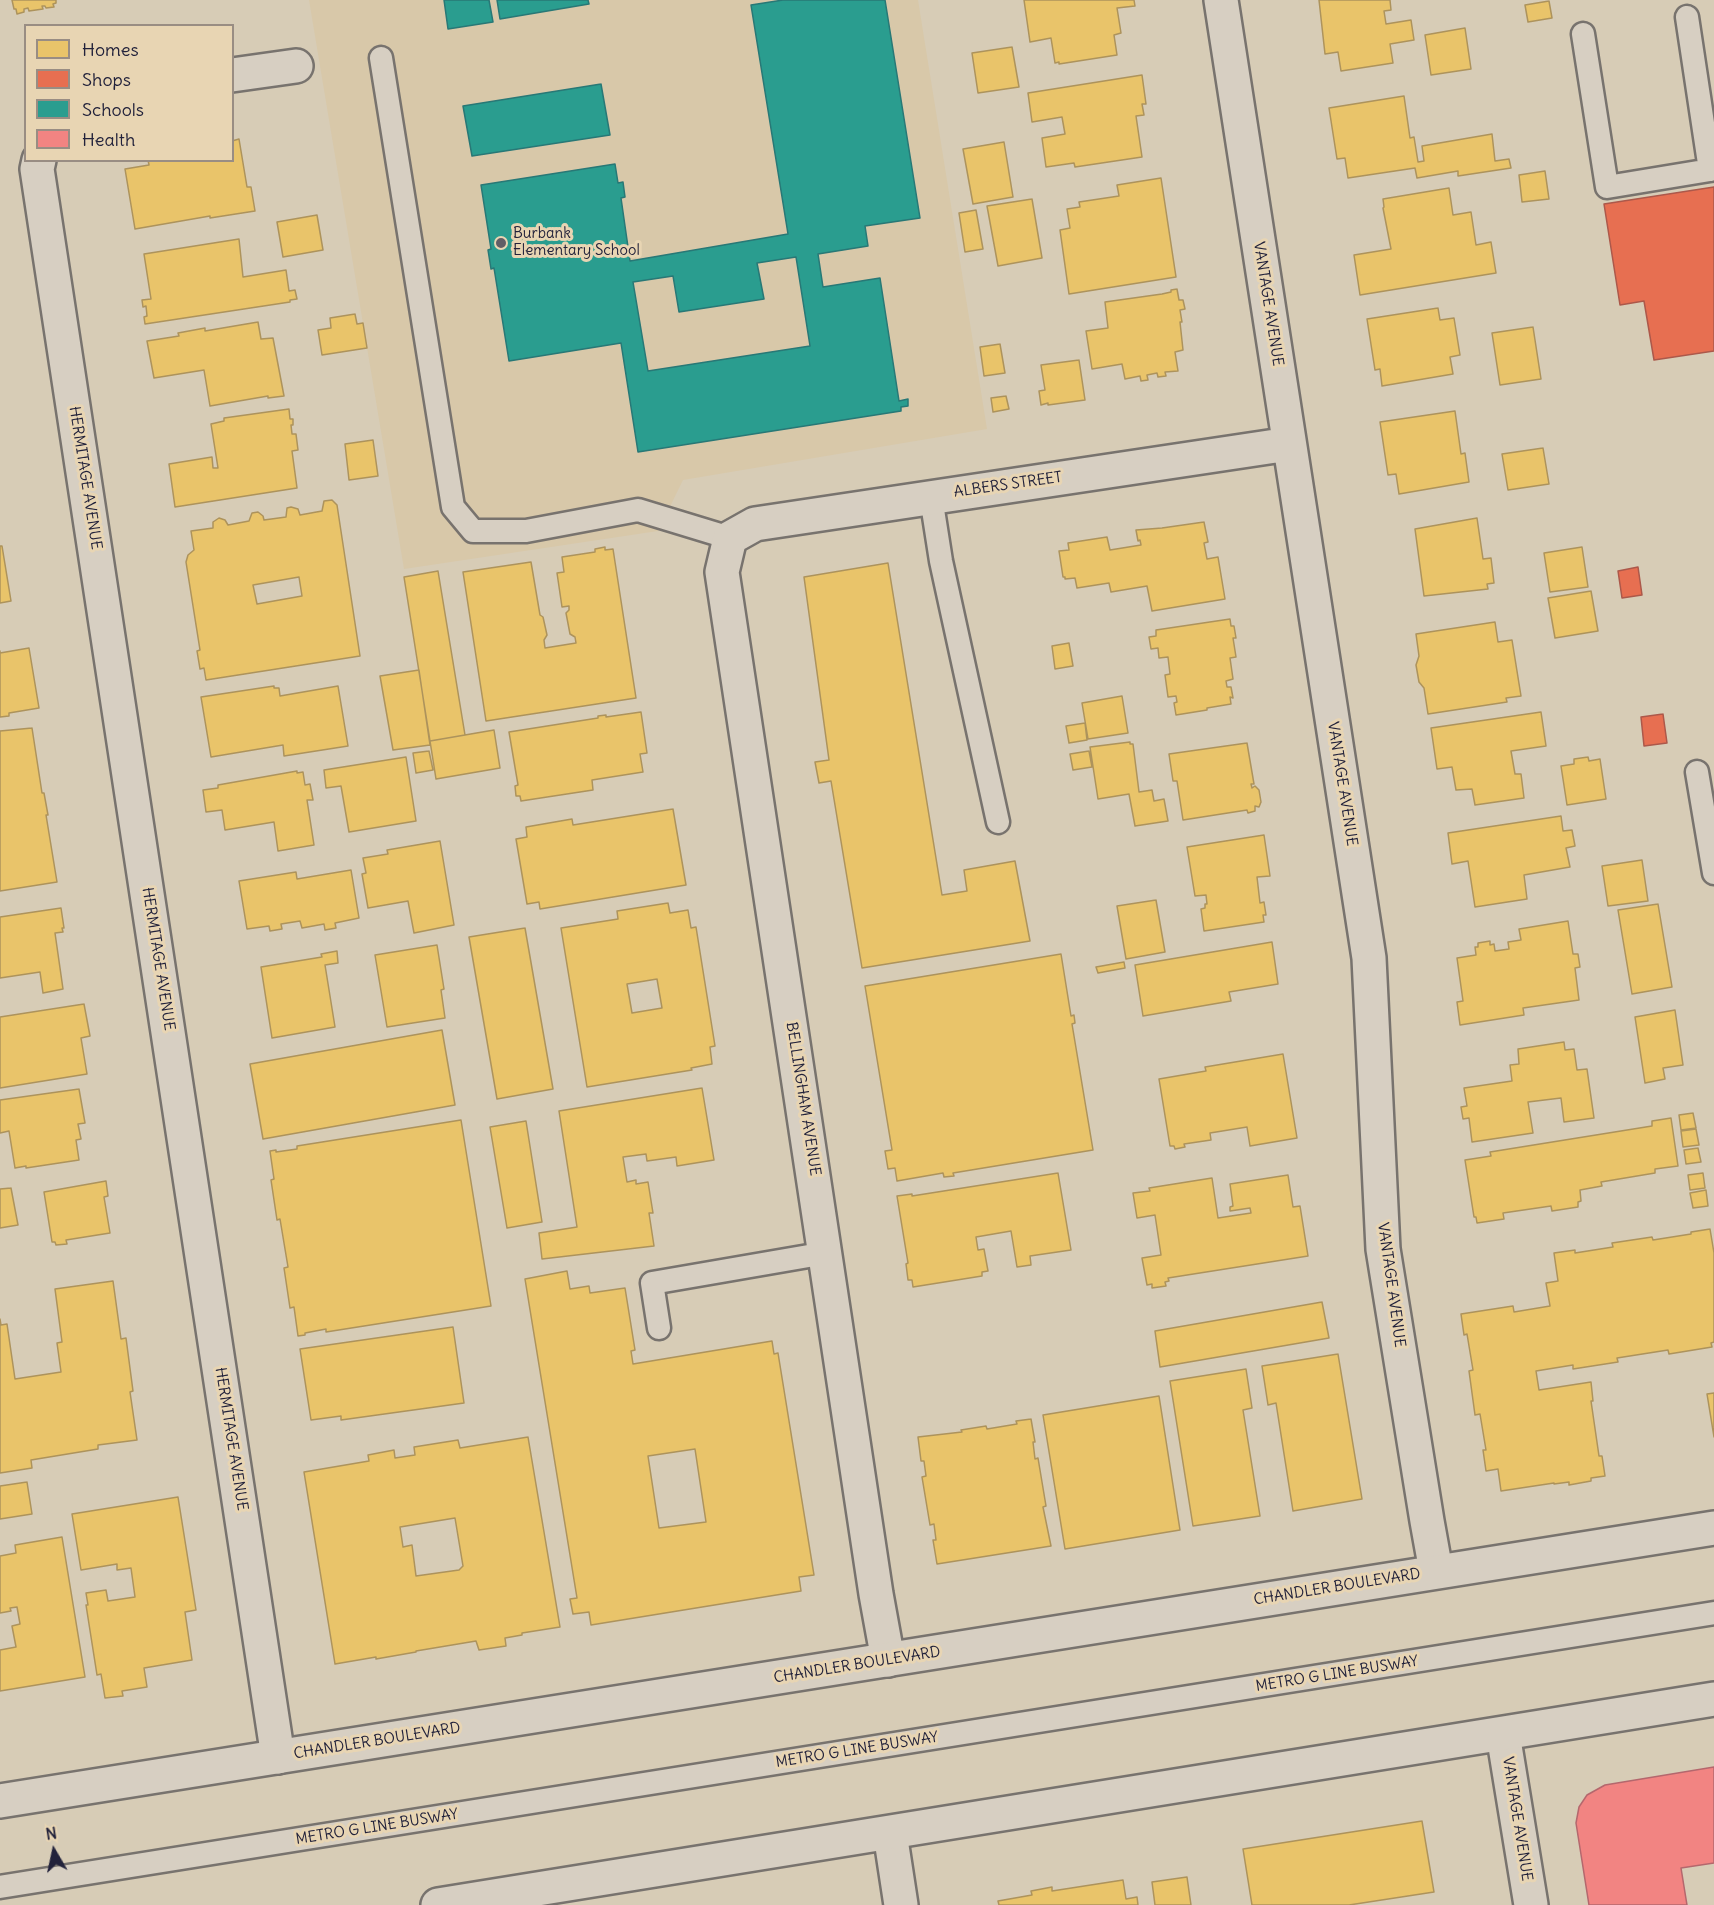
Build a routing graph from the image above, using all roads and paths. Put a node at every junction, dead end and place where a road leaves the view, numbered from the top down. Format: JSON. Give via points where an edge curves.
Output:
{"nodes":[{"id":1,"x":1221,"y":0,"type":"edge"},
{"id":2,"x":1688,"y":17,"type":"dead end"},
{"id":3,"x":1583,"y":34,"type":"dead end"},
{"id":4,"x":381,"y":58,"type":"dead end"},
{"id":5,"x":296,"y":66,"type":"dead end"},
{"id":6,"x":234,"y":75,"type":"edge"},
{"id":7,"x":39,"y":162,"type":"edge"},
{"id":8,"x":1712,"y":170,"type":"edge"},
{"id":9,"x":1289,"y":444,"type":"junction"},
{"id":10,"x":931,"y":497,"type":"junction"},
{"id":11,"x":730,"y":538,"type":"junction"},
{"id":12,"x":1697,"y":772,"type":"dead end"},
{"id":13,"x":998,"y":822,"type":"dead end"},
{"id":14,"x":1713,"y":864,"type":"edge"},
{"id":15,"x":826,"y":1253,"type":"junction"},
{"id":16,"x":659,"y":1328,"type":"dead end"},
{"id":17,"x":1714,"y":1528,"type":"edge"},
{"id":18,"x":1436,"y":1571,"type":"junction"},
{"id":19,"x":1714,"y":1614,"type":"edge"},
{"id":20,"x":888,"y":1660,"type":"junction"},
{"id":21,"x":1714,"y":1699,"type":"edge"},
{"id":22,"x":1503,"y":1734,"type":"junction"},
{"id":23,"x":278,"y":1757,"type":"junction"},
{"id":24,"x":0,"y":1801,"type":"edge"},
{"id":25,"x":890,"y":1833,"type":"junction"},
{"id":26,"x":0,"y":1887,"type":"edge"},
{"id":27,"x":438,"y":1905,"type":"edge"},
{"id":28,"x":901,"y":1905,"type":"edge"},
{"id":29,"x":1531,"y":1905,"type":"edge"}],
"edges":[{"from":1,"to":9,"type":"street","name":"VANTAGE AVENUE"},
{"from":2,"to":8,"type":"lane"},
{"from":3,"to":8,"type":"lane","via":[[1607,187]]},
{"from":4,"to":11,"type":"lane","via":[[453,507],[473,531],[526,531],[638,510]]},
{"from":5,"to":6,"type":"street"},
{"from":7,"to":23,"type":"street","name":"HERMITAGE AVENUE"},
{"from":9,"to":10,"type":"street","name":"ALBERS STREET"},
{"from":9,"to":18,"type":"street","name":"VANTAGE AVENUE","via":[[1369,958],[1383,1249]]},
{"from":10,"to":11,"type":"street","name":"ALBERS STREET","via":[[754,524]]},
{"from":10,"to":13,"type":"lane","via":[[941,561]]},
{"from":11,"to":15,"type":"street","name":"BELLINGHAM AVENUE","via":[[722,572]]},
{"from":12,"to":14,"type":"lane"},
{"from":15,"to":16,"type":"lane","via":[[652,1283]]},
{"from":15,"to":20,"type":"street","name":"BELLINGHAM AVENUE"},
{"from":17,"to":18,"type":"street","name":"CHANDLER BOULEVARD"},
{"from":18,"to":20,"type":"street","name":"CHANDLER BOULEVARD"},
{"from":19,"to":26,"type":"lane","name":"METRO G LINE BUSWAY"},
{"from":20,"to":23,"type":"street","name":"CHANDLER BOULEVARD"},
{"from":21,"to":22,"type":"street"},
{"from":22,"to":25,"type":"street"},
{"from":22,"to":29,"type":"street","name":"VANTAGE AVENUE"},
{"from":23,"to":24,"type":"street","name":"CHANDLER BOULEVARD"},
{"from":25,"to":27,"type":"street"},
{"from":25,"to":28,"type":"street"}]}
